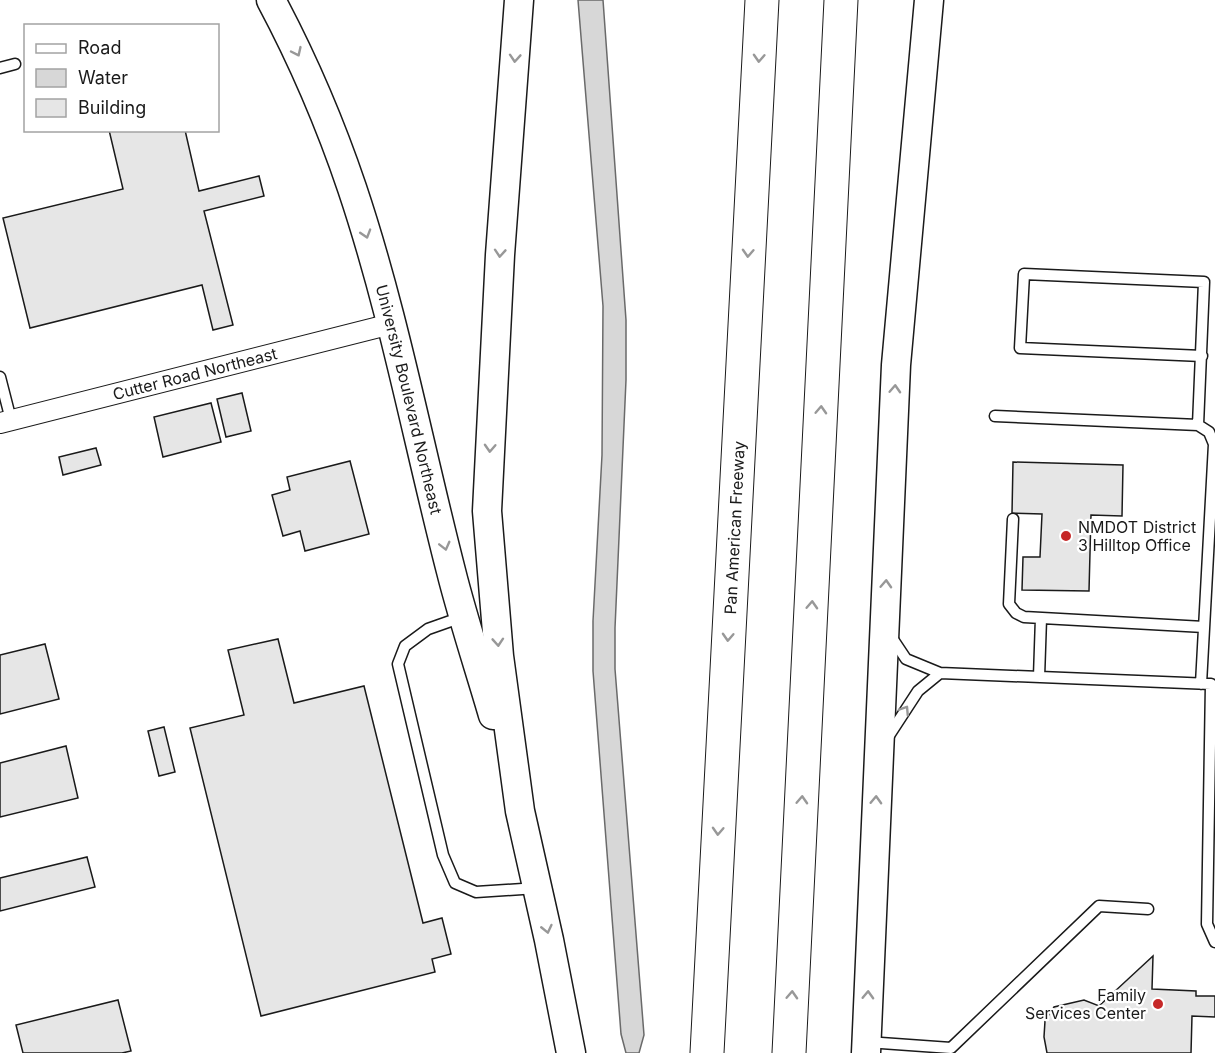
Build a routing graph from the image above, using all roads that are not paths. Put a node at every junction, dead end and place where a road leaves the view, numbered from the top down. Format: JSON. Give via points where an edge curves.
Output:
{"nodes":[{"id":1,"x":271,"y":0,"type":"edge"},
{"id":2,"x":519,"y":0,"type":"edge"},
{"id":3,"x":762,"y":0,"type":"edge"},
{"id":4,"x":841,"y":0,"type":"edge"},
{"id":5,"x":929,"y":0,"type":"edge"},
{"id":6,"x":15,"y":64,"type":"dead end"},
{"id":7,"x":0,"y":68,"type":"edge"},
{"id":8,"x":391,"y":324,"type":"junction"},
{"id":9,"x":1202,"y":356,"type":"junction"},
{"id":10,"x":0,"y":377,"type":"edge"},
{"id":11,"x":995,"y":416,"type":"dead end"},
{"id":12,"x":6,"y":421,"type":"edge"},
{"id":13,"x":1198,"y":425,"type":"junction"},
{"id":14,"x":1013,"y":519,"type":"dead end"},
{"id":15,"x":464,"y":616,"type":"junction"},
{"id":16,"x":1041,"y":618,"type":"junction"},
{"id":17,"x":884,"y":624,"type":"junction"},
{"id":18,"x":1204,"y":627,"type":"junction"},
{"id":19,"x":940,"y":673,"type":"junction"},
{"id":20,"x":1039,"y":677,"type":"junction"},
{"id":21,"x":1201,"y":684,"type":"junction"},
{"id":22,"x":878,"y":754,"type":"junction"},
{"id":23,"x":520,"y":811,"type":"junction"},
{"id":24,"x":538,"y":888,"type":"junction"},
{"id":25,"x":1148,"y":909,"type":"dead end"},
{"id":26,"x":1215,"y":942,"type":"edge"},
{"id":27,"x":712,"y":949,"type":"junction"},
{"id":28,"x":866,"y":1048,"type":"edge"},
{"id":29,"x":955,"y":1050,"type":"edge"},
{"id":30,"x":571,"y":1053,"type":"edge"},
{"id":31,"x":696,"y":1053,"type":"edge"},
{"id":32,"x":707,"y":1053,"type":"edge"},
{"id":33,"x":789,"y":1053,"type":"edge"}],
"edges":[{"from":1,"to":8,"type":"main road","name":"University Boulevard Northeast","one_way":true,"via":[[331,130]]},
{"from":2,"to":23,"type":"main road","one_way":true,"via":[[500,255],[487,511],[499,656]]},
{"from":3,"to":27,"type":"highway","name":"Pan American Freeway","one_way":true},
{"from":33,"to":4,"type":"highway","one_way":true},
{"from":17,"to":5,"type":"main road","one_way":true,"via":[[896,365]]},
{"from":6,"to":7,"type":"lane"},
{"from":8,"to":12,"type":"street","name":"Cutter Road Northeast"},
{"from":8,"to":15,"type":"main road","name":"University Boulevard Northeast","one_way":true},
{"from":9,"to":9,"type":"lane","via":[[1204,282],[1024,274],[1020,348]]},
{"from":9,"to":13,"type":"lane"},
{"from":10,"to":12,"type":"lane"},
{"from":11,"to":13,"type":"lane"},
{"from":13,"to":18,"type":"lane","via":[[1209,432],[1214,444]]},
{"from":14,"to":16,"type":"lane","via":[[1009,604],[1024,617]]},
{"from":15,"to":23,"type":"main road","name":"University Boulevard Northeast"},
{"from":15,"to":24,"type":"lane","via":[[428,629],[405,646],[398,664],[443,855],[454,883],[476,892]]},
{"from":16,"to":18,"type":"lane"},
{"from":16,"to":20,"type":"lane"},
{"from":17,"to":19,"type":"lane","via":[[906,659]]},
{"from":17,"to":22,"type":"main road"},
{"from":18,"to":21,"type":"lane"},
{"from":19,"to":20,"type":"lane"},
{"from":22,"to":19,"type":"lane","one_way":true,"via":[[918,690]]},
{"from":20,"to":21,"type":"lane"},
{"from":21,"to":26,"type":"lane","via":[[1211,684],[1206,924]]},
{"from":28,"to":22,"type":"main road","one_way":true},
{"from":23,"to":24,"type":"main road"},
{"from":24,"to":30,"type":"main road","one_way":true},
{"from":25,"to":29,"type":"lane","via":[[1099,906]]},
{"from":27,"to":31,"type":"highway"},
{"from":27,"to":32,"type":"highway","name":"Pan American Freeway"},
{"from":28,"to":29,"type":"lane"}]}
